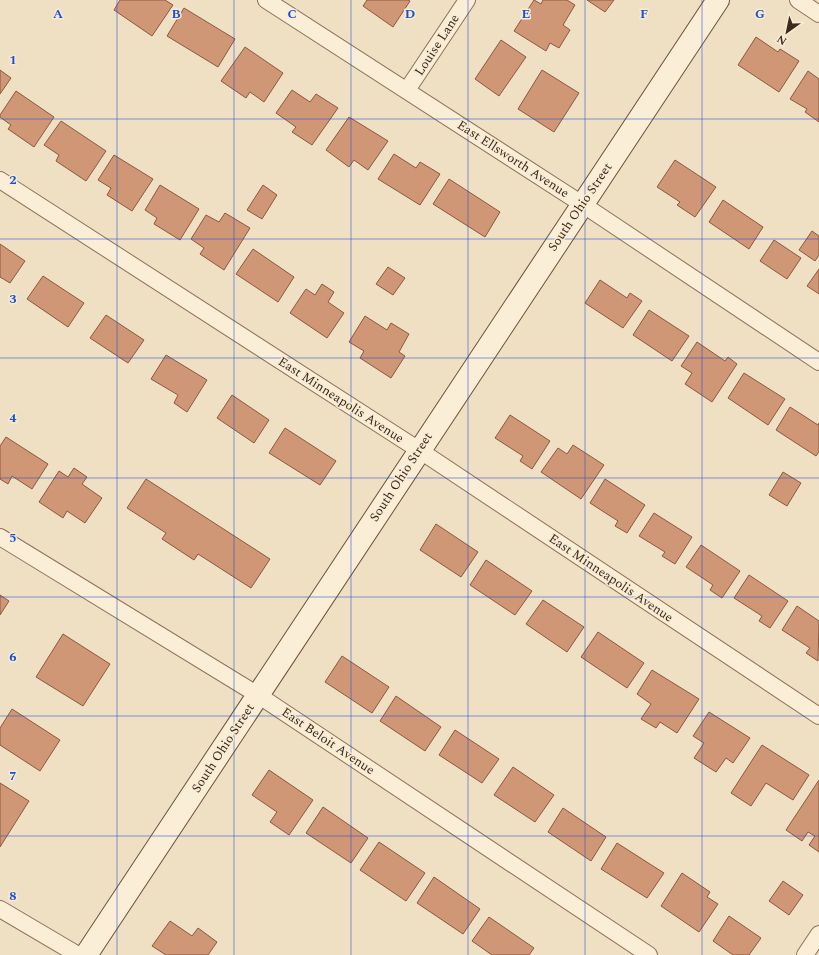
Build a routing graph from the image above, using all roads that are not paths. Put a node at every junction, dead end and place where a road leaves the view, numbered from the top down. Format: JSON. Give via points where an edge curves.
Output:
{"nodes":[{"id":1,"x":266,"y":0,"type":"edge"},
{"id":2,"x":467,"y":0,"type":"edge"},
{"id":3,"x":718,"y":0,"type":"edge"},
{"id":4,"x":798,"y":0,"type":"edge"},
{"id":5,"x":819,"y":14,"type":"edge"},
{"id":6,"x":407,"y":90,"type":"junction"},
{"id":7,"x":0,"y":180,"type":"edge"},
{"id":8,"x":582,"y":204,"type":"junction"},
{"id":9,"x":819,"y":362,"type":"edge"},
{"id":10,"x":419,"y":450,"type":"junction"},
{"id":11,"x":0,"y":537,"type":"edge"},
{"id":12,"x":258,"y":695,"type":"junction"},
{"id":13,"x":819,"y":716,"type":"edge"},
{"id":14,"x":0,"y":909,"type":"edge"},
{"id":15,"x":819,"y":934,"type":"edge"},
{"id":16,"x":78,"y":955,"type":"edge"},
{"id":17,"x":86,"y":955,"type":"edge"},
{"id":18,"x":649,"y":955,"type":"edge"},
{"id":19,"x":805,"y":955,"type":"edge"}],
"edges":[{"from":1,"to":6,"type":"street","name":"East Ellsworth Avenue"},
{"from":2,"to":6,"type":"street","name":"Louise Lane"},
{"from":3,"to":8,"type":"main road","name":"South Ohio Street"},
{"from":4,"to":5,"type":"street"},
{"from":6,"to":8,"type":"street","name":"East Ellsworth Avenue"},
{"from":7,"to":10,"type":"street","name":"East Minneapolis Avenue"},
{"from":8,"to":9,"type":"street","name":"East Ellsworth Avenue"},
{"from":8,"to":10,"type":"main road","name":"South Ohio Street"},
{"from":10,"to":12,"type":"main road","name":"South Ohio Street"},
{"from":10,"to":13,"type":"street","name":"East Minneapolis Avenue"},
{"from":11,"to":12,"type":"street","name":"East Beloit Avenue"},
{"from":12,"to":17,"type":"main road","name":"South Ohio Street"},
{"from":12,"to":18,"type":"street","name":"East Beloit Avenue"},
{"from":14,"to":16,"type":"street"},
{"from":15,"to":19,"type":"street"}]}
